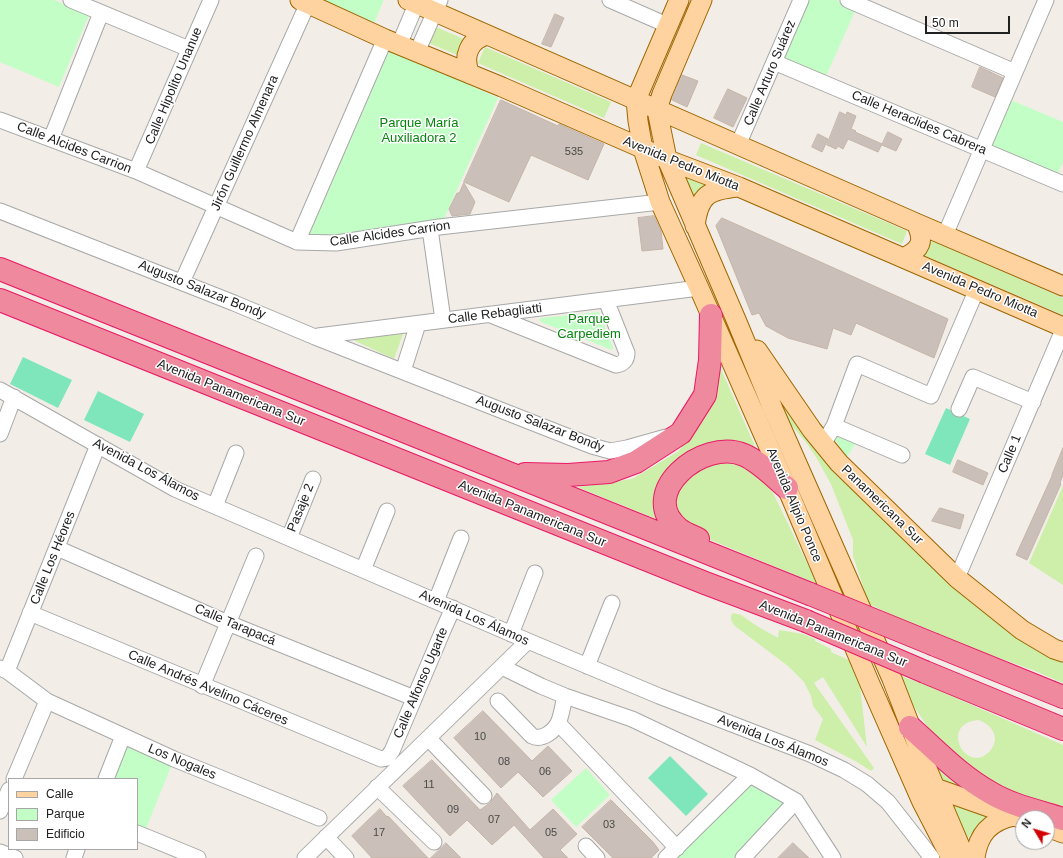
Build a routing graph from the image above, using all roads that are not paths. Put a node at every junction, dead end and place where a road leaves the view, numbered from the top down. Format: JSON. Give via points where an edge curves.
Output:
{"nodes":[{"id":1,"x":71,"y":0,"type":"edge"},
{"id":2,"x":211,"y":0,"type":"edge"},
{"id":3,"x":610,"y":0,"type":"edge"},
{"id":4,"x":679,"y":0,"type":"edge"},
{"id":5,"x":702,"y":0,"type":"edge"},
{"id":6,"x":801,"y":0,"type":"edge"},
{"id":7,"x":848,"y":0,"type":"edge"},
{"id":8,"x":1046,"y":0,"type":"edge"},
{"id":9,"x":414,"y":1,"type":"edge"},
{"id":10,"x":304,"y":2,"type":"edge"},
{"id":11,"x":438,"y":6,"type":"edge"},
{"id":12,"x":101,"y":13,"type":"junction"},
{"id":13,"x":668,"y":26,"type":"junction"},
{"id":14,"x":488,"y":35,"type":"junction"},
{"id":15,"x":392,"y":42,"type":"junction"},
{"id":16,"x":189,"y":49,"type":"junction"},
{"id":17,"x":417,"y":52,"type":"junction"},
{"id":18,"x":774,"y":62,"type":"junction"},
{"id":19,"x":1015,"y":72,"type":"junction"},
{"id":20,"x":470,"y":74,"type":"junction"},
{"id":21,"x":636,"y":100,"type":"junction"},
{"id":22,"x":657,"y":110,"type":"junction"},
{"id":23,"x":0,"y":120,"type":"edge"},
{"id":24,"x":51,"y":139,"type":"junction"},
{"id":25,"x":738,"y":145,"type":"junction"},
{"id":26,"x":643,"y":149,"type":"junction"},
{"id":27,"x":982,"y":150,"type":"junction"},
{"id":28,"x":667,"y":159,"type":"junction"},
{"id":29,"x":136,"y":171,"type":"junction"},
{"id":30,"x":1062,"y":182,"type":"edge"},
{"id":31,"x":739,"y":187,"type":"junction"},
{"id":32,"x":660,"y":202,"type":"junction"},
{"id":33,"x":216,"y":206,"type":"junction"},
{"id":34,"x":0,"y":211,"type":"edge"},
{"id":35,"x":916,"y":224,"type":"junction"},
{"id":36,"x":696,"y":226,"type":"junction"},
{"id":37,"x":430,"y":229,"type":"junction"},
{"id":38,"x":946,"y":235,"type":"junction"},
{"id":39,"x":297,"y":242,"type":"junction"},
{"id":40,"x":903,"y":258,"type":"junction"},
{"id":41,"x":0,"y":269,"type":"edge"},
{"id":42,"x":182,"y":282,"type":"junction"},
{"id":43,"x":1063,"y":286,"type":"edge"},
{"id":44,"x":700,"y":288,"type":"junction"},
{"id":45,"x":977,"y":289,"type":"junction"},
{"id":46,"x":0,"y":300,"type":"edge"},
{"id":47,"x":606,"y":300,"type":"junction"},
{"id":48,"x":490,"y":315,"type":"junction"},
{"id":49,"x":711,"y":315,"type":"junction"},
{"id":50,"x":443,"y":320,"type":"junction"},
{"id":51,"x":737,"y":322,"type":"junction"},
{"id":52,"x":418,"y":324,"type":"junction"},
{"id":53,"x":1063,"y":327,"type":"edge"},
{"id":54,"x":1063,"y":330,"type":"edge"},
{"id":55,"x":315,"y":337,"type":"junction"},
{"id":56,"x":403,"y":371,"type":"junction"},
{"id":57,"x":0,"y":390,"type":"edge"},
{"id":58,"x":14,"y":397,"type":"junction"},
{"id":59,"x":1032,"y":402,"type":"junction"},
{"id":60,"x":959,"y":409,"type":"dead end"},
{"id":61,"x":4,"y":411,"type":"edge"},
{"id":62,"x":834,"y":426,"type":"junction"},
{"id":63,"x":681,"y":433,"type":"junction"},
{"id":64,"x":0,"y":434,"type":"edge"},
{"id":65,"x":823,"y":444,"type":"junction"},
{"id":66,"x":98,"y":445,"type":"junction"},
{"id":67,"x":236,"y":453,"type":"dead end"},
{"id":68,"x":902,"y":454,"type":"dead end"},
{"id":69,"x":512,"y":474,"type":"junction"},
{"id":70,"x":314,"y":479,"type":"dead end"},
{"id":71,"x":787,"y":488,"type":"junction"},
{"id":72,"x":215,"y":506,"type":"junction"},
{"id":73,"x":387,"y":511,"type":"dead end"},
{"id":74,"x":289,"y":538,"type":"junction"},
{"id":75,"x":461,"y":538,"type":"dead end"},
{"id":76,"x":57,"y":548,"type":"junction"},
{"id":77,"x":256,"y":556,"type":"dead end"},
{"id":78,"x":738,"y":566,"type":"junction"},
{"id":79,"x":363,"y":570,"type":"junction"},
{"id":80,"x":535,"y":573,"type":"dead end"},
{"id":81,"x":957,"y":578,"type":"junction"},
{"id":82,"x":436,"y":601,"type":"junction"},
{"id":83,"x":612,"y":603,"type":"dead end"},
{"id":84,"x":453,"y":608,"type":"junction"},
{"id":85,"x":30,"y":614,"type":"junction"},
{"id":86,"x":228,"y":623,"type":"junction"},
{"id":87,"x":511,"y":634,"type":"junction"},
{"id":88,"x":528,"y":641,"type":"junction"},
{"id":89,"x":1063,"y":652,"type":"edge"},
{"id":90,"x":587,"y":666,"type":"junction"},
{"id":91,"x":502,"y":667,"type":"junction"},
{"id":92,"x":3,"y":669,"type":"edge"},
{"id":93,"x":202,"y":686,"type":"junction"},
{"id":94,"x":564,"y":696,"type":"junction"},
{"id":95,"x":1063,"y":697,"type":"edge"},
{"id":96,"x":414,"y":698,"type":"junction"},
{"id":97,"x":47,"y":701,"type":"junction"},
{"id":98,"x":498,"y":701,"type":"dead end"},
{"id":99,"x":558,"y":723,"type":"junction"},
{"id":100,"x":910,"y":727,"type":"junction"},
{"id":101,"x":1060,"y":729,"type":"edge"},
{"id":102,"x":123,"y":736,"type":"junction"},
{"id":103,"x":428,"y":738,"type":"junction"},
{"id":104,"x":387,"y":758,"type":"joint"},
{"id":105,"x":750,"y":775,"type":"junction"},
{"id":106,"x":14,"y":778,"type":"edge"},
{"id":107,"x":106,"y":778,"type":"edge"},
{"id":108,"x":377,"y":787,"type":"junction"},
{"id":109,"x":935,"y":788,"type":"junction"},
{"id":110,"x":8,"y":792,"type":"edge"},
{"id":111,"x":484,"y":796,"type":"dead end"},
{"id":112,"x":796,"y":801,"type":"junction"},
{"id":113,"x":0,"y":811,"type":"edge"},
{"id":114,"x":1015,"y":817,"type":"edge"},
{"id":115,"x":319,"y":818,"type":"dead end"},
{"id":116,"x":1015,"y":818,"type":"edge"},
{"id":117,"x":1059,"y":829,"type":"edge"},
{"id":118,"x":138,"y":833,"type":"edge"},
{"id":119,"x":326,"y":837,"type":"junction"},
{"id":120,"x":434,"y":842,"type":"dead end"},
{"id":121,"x":586,"y":846,"type":"dead end"},
{"id":122,"x":677,"y":848,"type":"junction"},
{"id":123,"x":0,"y":852,"type":"edge"},
{"id":124,"x":15,"y":858,"type":"edge"},
{"id":125,"x":198,"y":858,"type":"edge"},
{"id":126,"x":304,"y":858,"type":"edge"},
{"id":127,"x":346,"y":858,"type":"edge"},
{"id":128,"x":597,"y":858,"type":"edge"},
{"id":129,"x":666,"y":858,"type":"edge"},
{"id":130,"x":743,"y":858,"type":"edge"},
{"id":131,"x":833,"y":858,"type":"edge"},
{"id":132,"x":932,"y":858,"type":"edge"},
{"id":133,"x":951,"y":858,"type":"edge"},
{"id":134,"x":965,"y":858,"type":"edge"},
{"id":135,"x":975,"y":858,"type":"edge"}],
"edges":[{"from":1,"to":12,"type":"street"},
{"from":2,"to":16,"type":"street","name":"Calle Hipolito Unanue"},
{"from":3,"to":13,"type":"street"},
{"from":4,"to":13,"type":"main road"},
{"from":5,"to":22,"type":"main road"},
{"from":6,"to":18,"type":"street","name":"Calle Arturo Suárez"},
{"from":7,"to":19,"type":"street"},
{"from":8,"to":19,"type":"street"},
{"from":9,"to":11,"type":"main road"},
{"from":9,"to":15,"type":"street"},
{"from":10,"to":15,"type":"main road","name":"Avenida Pedro Miotta"},
{"from":10,"to":33,"type":"street","name":"Jirón Guillermo Almenara"},
{"from":11,"to":14,"type":"main road"},
{"from":11,"to":17,"type":"street"},
{"from":12,"to":16,"type":"street"},
{"from":12,"to":24,"type":"street"},
{"from":13,"to":21,"type":"main road"},
{"from":14,"to":20,"type":"main road","via":[[476,40],[468,50],[466,62]]},
{"from":14,"to":21,"type":"main road"},
{"from":15,"to":17,"type":"main road","name":"Avenida Pedro Miotta"},
{"from":15,"to":39,"type":"street"},
{"from":16,"to":29,"type":"street","name":"Calle Hipolito Unanue"},
{"from":17,"to":20,"type":"main road","name":"Avenida Pedro Miotta"},
{"from":18,"to":25,"type":"street","name":"Calle Arturo Suárez"},
{"from":18,"to":27,"type":"street","name":"Calle Heraclides Cabrera"},
{"from":19,"to":27,"type":"street"},
{"from":20,"to":26,"type":"main road","name":"Avenida Pedro Miotta"},
{"from":21,"to":22,"type":"main road"},
{"from":21,"to":26,"type":"main road","name":"Avenida Alipio Ponce"},
{"from":22,"to":25,"type":"main road"},
{"from":22,"to":28,"type":"main road","name":"Avenida Alipio Ponce"},
{"from":23,"to":24,"type":"street","name":"Calle Alcides Carrion"},
{"from":24,"to":29,"type":"street","name":"Calle Alcides Carrion"},
{"from":25,"to":35,"type":"main road"},
{"from":26,"to":28,"type":"main road","name":"Avenida Pedro Miotta"},
{"from":26,"to":32,"type":"main road","name":"Avenida Alipio Ponce"},
{"from":27,"to":30,"type":"street","name":"Calle Heraclides Cabrera"},
{"from":27,"to":38,"type":"street"},
{"from":28,"to":31,"type":"main road","name":"Avenida Pedro Miotta"},
{"from":28,"to":36,"type":"main road","name":"Avenida Alipio Ponce"},
{"from":29,"to":33,"type":"street","name":"Calle Alcides Carrion"},
{"from":31,"to":36,"type":"main road","via":[[711,192],[702,201],[697,213]]},
{"from":31,"to":40,"type":"main road","name":"Avenida Pedro Miotta"},
{"from":32,"to":37,"type":"street","name":"Calle Alcides Carrion"},
{"from":32,"to":44,"type":"main road","name":"Avenida Alipio Ponce"},
{"from":33,"to":39,"type":"street","name":"Calle Alcides Carrion"},
{"from":33,"to":42,"type":"street","name":"Jirón Guillermo Almenara"},
{"from":34,"to":42,"type":"street","name":"Augusto Salazar Bondy"},
{"from":35,"to":38,"type":"main road"},
{"from":35,"to":40,"type":"main road","via":[[920,233],[920,245],[912,254]]},
{"from":36,"to":51,"type":"main road","name":"Avenida Alipio Ponce"},
{"from":37,"to":39,"type":"street","name":"Calle Alcides Carrion","via":[[336,243]]},
{"from":37,"to":50,"type":"street"},
{"from":38,"to":43,"type":"main road"},
{"from":40,"to":45,"type":"main road","name":"Avenida Pedro Miotta"},
{"from":41,"to":69,"type":"highway"},
{"from":42,"to":55,"type":"street","name":"Augusto Salazar Bondy"},
{"from":44,"to":47,"type":"street","name":"Calle Rebagliatti"},
{"from":44,"to":49,"type":"main road","name":"Avenida Alipio Ponce"},
{"from":45,"to":53,"type":"main road","name":"Avenida Pedro Miotta"},
{"from":45,"to":62,"type":"street","via":[[931,396],[857,364]]},
{"from":46,"to":101,"type":"highway","name":"Avenida Panamericana Sur","bridge":true,"via":[[806,622]]},
{"from":47,"to":48,"type":"street","name":"Calle Rebagliatti"},
{"from":47,"to":48,"type":"street","via":[[626,353],[626,359],[619,364]]},
{"from":48,"to":50,"type":"street","name":"Calle Rebagliatti"},
{"from":49,"to":63,"type":"highway","via":[[710,360],[705,394]]},
{"from":49,"to":71,"type":"main road","name":"Avenida Alipio Ponce"},
{"from":50,"to":52,"type":"street","name":"Calle Rebagliatti"},
{"from":51,"to":65,"type":"main road","name":"Panamericana Sur"},
{"from":51,"to":100,"type":"main road","name":"Avenida Alipio Ponce"},
{"from":52,"to":55,"type":"street","name":"Calle Rebagliatti"},
{"from":52,"to":56,"type":"street"},
{"from":54,"to":59,"type":"street","name":"Calle 1"},
{"from":55,"to":56,"type":"street","name":"Augusto Salazar Bondy"},
{"from":56,"to":63,"type":"street","name":"Augusto Salazar Bondy","via":[[610,451]]},
{"from":57,"to":58,"type":"street","name":"Avenida Los Álamos"},
{"from":58,"to":61,"type":"street"},
{"from":58,"to":66,"type":"street","name":"Avenida Los Álamos"},
{"from":59,"to":60,"type":"street","via":[[973,377]]},
{"from":59,"to":81,"type":"street","name":"Calle 1"},
{"from":61,"to":64,"type":"street"},
{"from":62,"to":65,"type":"street"},
{"from":62,"to":68,"type":"street"},
{"from":63,"to":69,"type":"highway","via":[[636,462],[609,472],[568,475]]},
{"from":65,"to":81,"type":"main road","name":"Panamericana Sur","via":[[839,463]]},
{"from":66,"to":72,"type":"street","name":"Avenida Los Álamos","via":[[175,489]]},
{"from":66,"to":76,"type":"street","name":"Calle Los Héores"},
{"from":67,"to":72,"type":"street"},
{"from":69,"to":78,"type":"highway"},
{"from":70,"to":74,"type":"street","name":"Pasaje 2"},
{"from":71,"to":78,"type":"highway","via":[[754,460],[743,454],[728,451],[702,456],[674,477],[666,490],[664,505],[669,519],[679,530],[728,552]]},
{"from":71,"to":133,"type":"main road","name":"Avenida Alipio Ponce","via":[[916,788]]},
{"from":72,"to":74,"type":"street","name":"Avenida Los Álamos"},
{"from":73,"to":79,"type":"street"},
{"from":74,"to":79,"type":"street","name":"Avenida Los Álamos"},
{"from":75,"to":82,"type":"street"},
{"from":76,"to":85,"type":"street","name":"Calle Los Héores"},
{"from":76,"to":86,"type":"street","name":"Calle Tarapacá"},
{"from":77,"to":86,"type":"street"},
{"from":78,"to":95,"type":"highway","bridge":true},
{"from":79,"to":82,"type":"street","name":"Avenida Los Álamos"},
{"from":80,"to":87,"type":"street"},
{"from":81,"to":89,"type":"main road","name":"Panamericana Sur","via":[[1022,630]]},
{"from":82,"to":84,"type":"street","name":"Avenida Los Álamos"},
{"from":83,"to":90,"type":"street"},
{"from":84,"to":87,"type":"street","name":"Avenida Los Álamos"},
{"from":84,"to":96,"type":"street","name":"Calle Alfonso Ugarte"},
{"from":85,"to":92,"type":"street","name":"Calle Los Héores"},
{"from":85,"to":93,"type":"street","name":"Calle Andrés Avelino Cáceres"},
{"from":86,"to":93,"type":"street"},
{"from":86,"to":96,"type":"street","name":"Calle Tarapacá"},
{"from":87,"to":88,"type":"street","name":"Avenida Los Álamos"},
{"from":88,"to":90,"type":"street","name":"Avenida Los Álamos"},
{"from":88,"to":91,"type":"street"},
{"from":90,"to":132,"type":"street","name":"Avenida Los Álamos","via":[[810,754],[844,770],[888,802]]},
{"from":91,"to":94,"type":"street"},
{"from":91,"to":103,"type":"street"},
{"from":92,"to":97,"type":"street","name":"Los Nogales"},
{"from":93,"to":104,"type":"street","name":"Calle Andrés Avelino Cáceres","via":[[381,759]]},
{"from":94,"to":99,"type":"street"},
{"from":94,"to":105,"type":"street","via":[[632,719]]},
{"from":96,"to":104,"type":"street","name":"Calle Alfonso Ugarte"},
{"from":97,"to":102,"type":"street","name":"Los Nogales"},
{"from":97,"to":106,"type":"street"},
{"from":98,"to":99,"type":"street","via":[[536,738],[543,737]]},
{"from":99,"to":122,"type":"street"},
{"from":100,"to":109,"type":"main road","name":"Avenida Alipio Ponce"},
{"from":100,"to":117,"type":"highway","via":[[971,781]]},
{"from":102,"to":107,"type":"street"},
{"from":102,"to":115,"type":"street","name":"Los Nogales"},
{"from":103,"to":108,"type":"street"},
{"from":103,"to":111,"type":"street"},
{"from":105,"to":112,"type":"street"},
{"from":105,"to":122,"type":"street"},
{"from":108,"to":119,"type":"street"},
{"from":108,"to":120,"type":"street"},
{"from":109,"to":114,"type":"main road"},
{"from":109,"to":134,"type":"main road","name":"Avenida Alipio Ponce"},
{"from":110,"to":113,"type":"street"},
{"from":112,"to":130,"type":"street"},
{"from":112,"to":131,"type":"street"},
{"from":116,"to":135,"type":"main road","via":[[993,823],[976,847]]},
{"from":118,"to":125,"type":"street"},
{"from":119,"to":126,"type":"street"},
{"from":119,"to":127,"type":"street"},
{"from":121,"to":128,"type":"street"},
{"from":122,"to":129,"type":"street"},
{"from":123,"to":124,"type":"street"}]}
